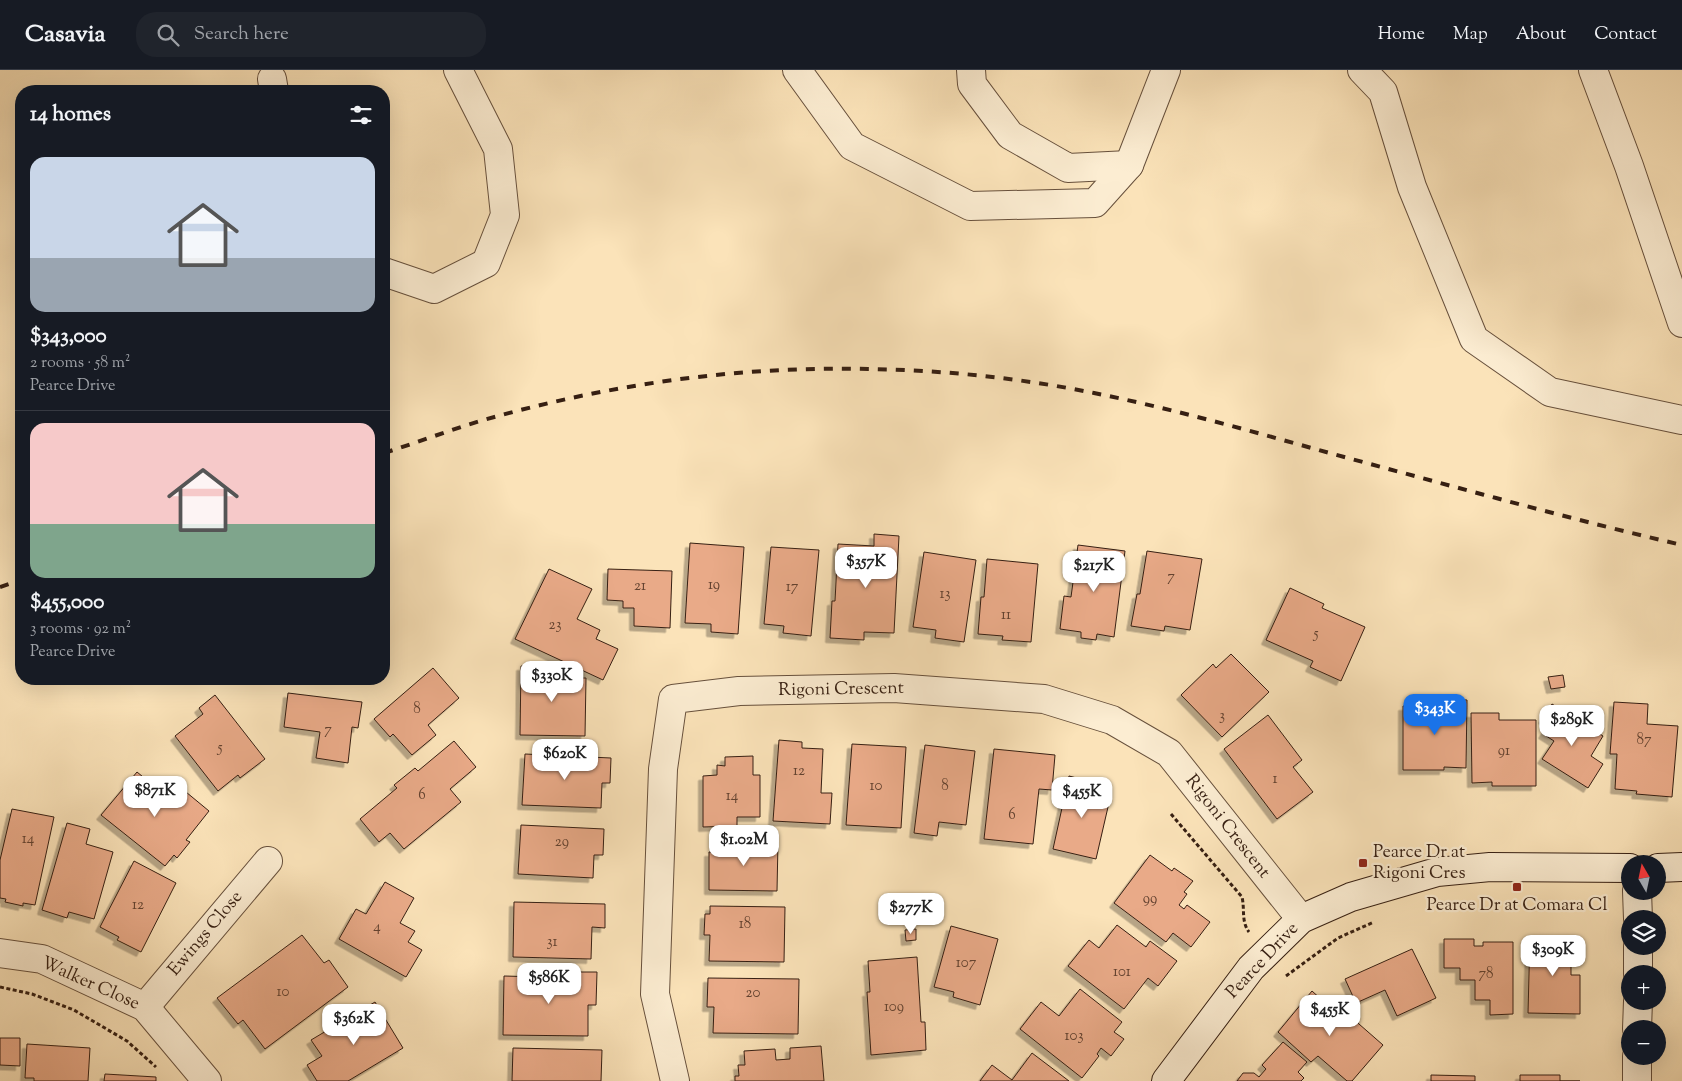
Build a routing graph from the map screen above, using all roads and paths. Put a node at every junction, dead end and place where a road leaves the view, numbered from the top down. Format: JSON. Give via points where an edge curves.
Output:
{"nodes":[{"id":1,"x":458,"y":70,"type":"edge"},
{"id":2,"x":797,"y":70,"type":"edge"},
{"id":3,"x":971,"y":70,"type":"edge"},
{"id":4,"x":1166,"y":70,"type":"edge"},
{"id":5,"x":1362,"y":70,"type":"edge"},
{"id":6,"x":1593,"y":70,"type":"edge"},
{"id":7,"x":1129,"y":165,"type":"junction"},
{"id":8,"x":390,"y":274,"type":"edge"},
{"id":9,"x":1682,"y":323,"type":"edge"},
{"id":10,"x":1682,"y":420,"type":"edge"},
{"id":11,"x":1171,"y":814,"type":"dead end"},
{"id":12,"x":268,"y":861,"type":"dead end"},
{"id":13,"x":1682,"y":867,"type":"edge"},
{"id":14,"x":1621,"y":868,"type":"edge"},
{"id":15,"x":1666,"y":868,"type":"edge"},
{"id":16,"x":1381,"y":918,"type":"dead end"},
{"id":17,"x":1301,"y":919,"type":"junction"},
{"id":18,"x":1250,"y":934,"type":"dead end"},
{"id":19,"x":0,"y":953,"type":"edge"},
{"id":20,"x":1282,"y":980,"type":"dead end"},
{"id":21,"x":0,"y":987,"type":"edge"},
{"id":22,"x":145,"y":1007,"type":"junction"},
{"id":23,"x":1637,"y":1065,"type":"edge"},
{"id":24,"x":162,"y":1072,"type":"dead end"},
{"id":25,"x":207,"y":1081,"type":"edge"},
{"id":26,"x":674,"y":1081,"type":"edge"},
{"id":27,"x":1166,"y":1081,"type":"edge"},
{"id":28,"x":1637,"y":1081,"type":"edge"}],
"edges":[{"from":1,"to":8,"type":"street","via":[[498,149],[505,215],[486,263],[434,289]]},
{"from":2,"to":7,"type":"street","via":[[852,146],[970,206],[1095,203]]},
{"from":3,"to":7,"type":"street","via":[[972,84],[1010,135],[1068,168]]},
{"from":4,"to":7,"type":"street"},
{"from":5,"to":10,"type":"street","via":[[1383,92],[1412,187],[1474,339],[1550,392]]},
{"from":6,"to":9,"type":"street"},
{"from":11,"to":18,"type":"path","via":[[1242,897],[1244,926]]},
{"from":12,"to":22,"type":"street","name":"Ewings Close"},
{"from":13,"to":15,"type":"street"},
{"from":14,"to":17,"type":"street","name":"Pearce Drive","via":[[1490,867],[1437,872],[1351,897]]},
{"from":16,"to":20,"type":"path","via":[[1338,938]]},
{"from":17,"to":26,"type":"street","name":"Rigoni Crescent","via":[[1168,753],[1112,720],[1044,699],[894,688],[738,691],[673,699],[663,769],[655,994]]},
{"from":17,"to":27,"type":"street","name":"Pearce Drive","via":[[1251,968]]},
{"from":19,"to":22,"type":"street","name":"Walker Close","via":[[42,959]]},
{"from":21,"to":24,"type":"path","via":[[32,994],[74,1010],[127,1041]]},
{"from":22,"to":25,"type":"street","name":"Walker Close"},
{"from":23,"to":28,"type":"street"}]}
